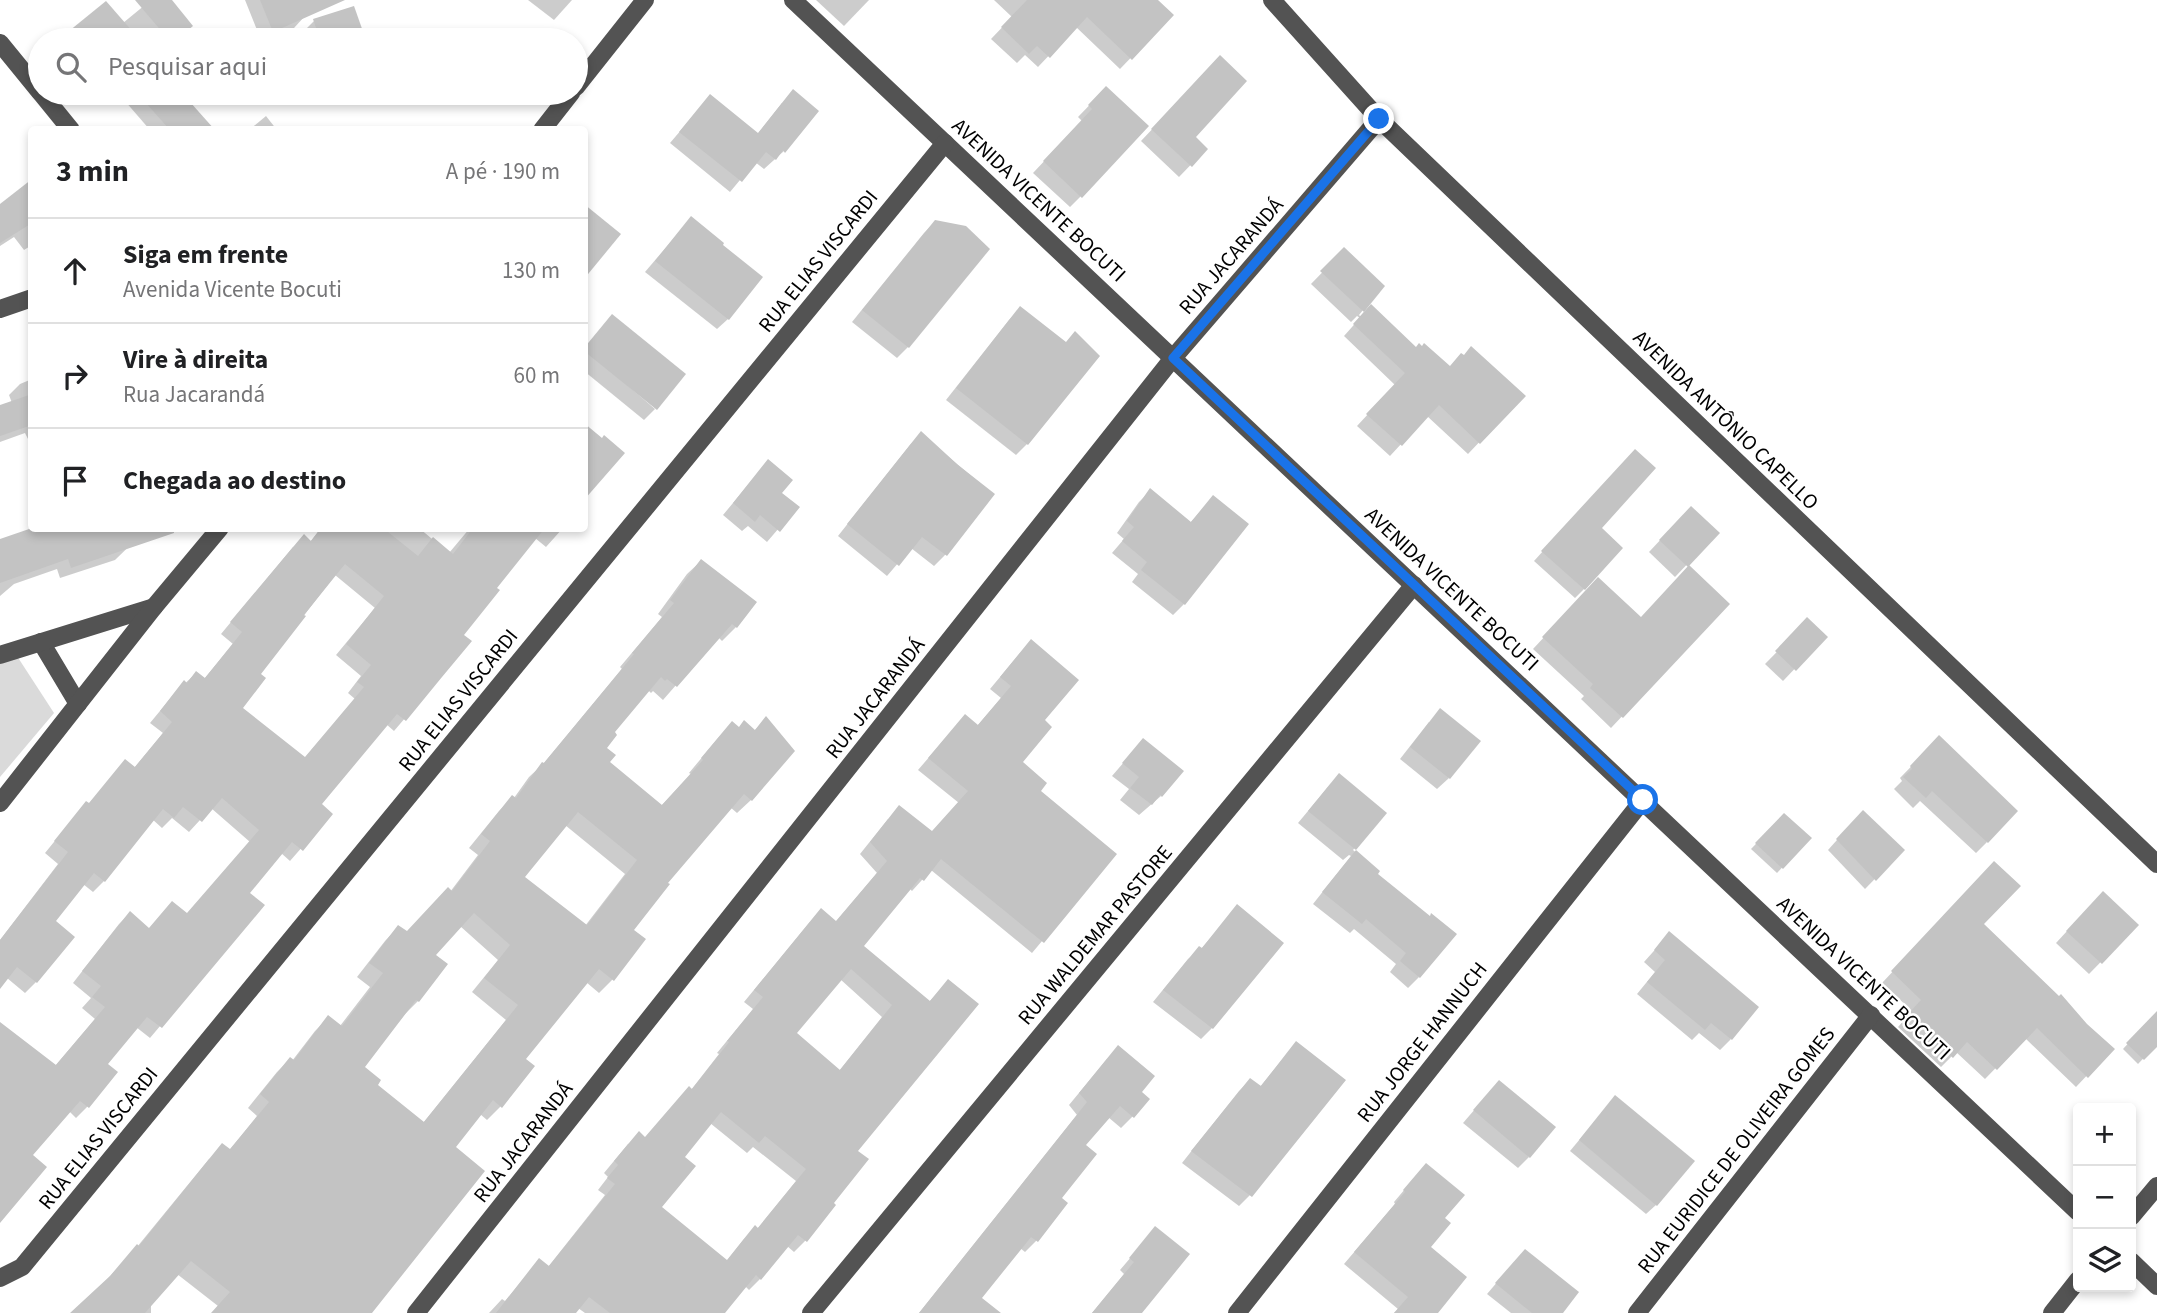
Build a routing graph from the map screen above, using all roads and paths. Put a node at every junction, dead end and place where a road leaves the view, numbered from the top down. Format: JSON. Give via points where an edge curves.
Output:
{"nodes":[{"id":1,"x":645,"y":0,"type":"edge"},
{"id":2,"x":793,"y":0,"type":"edge"},
{"id":3,"x":1272,"y":0,"type":"edge"},
{"id":4,"x":0,"y":43,"type":"edge"},
{"id":5,"x":588,"y":72,"type":"edge"},
{"id":6,"x":28,"y":76,"type":"edge"},
{"id":7,"x":51,"y":105,"type":"edge"},
{"id":8,"x":562,"y":105,"type":"edge"},
{"id":9,"x":1379,"y":119,"type":"junction"},
{"id":10,"x":68,"y":126,"type":"edge"},
{"id":11,"x":545,"y":126,"type":"edge"},
{"id":12,"x":945,"y":143,"type":"junction"},
{"id":13,"x":28,"y":299,"type":"edge"},
{"id":14,"x":0,"y":309,"type":"edge"},
{"id":15,"x":1173,"y":358,"type":"junction"},
{"id":16,"x":217,"y":532,"type":"edge"},
{"id":17,"x":1414,"y":585,"type":"junction"},
{"id":18,"x":154,"y":607,"type":"junction"},
{"id":19,"x":41,"y":642,"type":"junction"},
{"id":20,"x":0,"y":655,"type":"edge"},
{"id":21,"x":78,"y":704,"type":"junction"},
{"id":22,"x":1643,"y":800,"type":"junction"},
{"id":23,"x":0,"y":803,"type":"edge"},
{"id":24,"x":2157,"y":864,"type":"edge"},
{"id":25,"x":1871,"y":1015,"type":"junction"},
{"id":26,"x":2157,"y":1186,"type":"edge"},
{"id":27,"x":2073,"y":1207,"type":"edge"},
{"id":28,"x":2136,"y":1211,"type":"edge"},
{"id":29,"x":2136,"y":1266,"type":"edge"},
{"id":30,"x":0,"y":1278,"type":"edge"},
{"id":31,"x":2073,"y":1286,"type":"edge"},
{"id":32,"x":2157,"y":1286,"type":"edge"},
{"id":33,"x":416,"y":1313,"type":"edge"},
{"id":34,"x":811,"y":1313,"type":"edge"},
{"id":35,"x":1237,"y":1313,"type":"edge"},
{"id":36,"x":1637,"y":1313,"type":"edge"},
{"id":37,"x":2052,"y":1313,"type":"edge"}],
"edges":[{"from":1,"to":5,"type":"street"},
{"from":2,"to":12,"type":"street","name":"AVENIDA VICENTE BOCUTI"},
{"from":3,"to":9,"type":"street","name":"AVENIDA ANTÔNIO CAPELLO"},
{"from":4,"to":6,"type":"street"},
{"from":7,"to":10,"type":"street"},
{"from":8,"to":11,"type":"street"},
{"from":9,"to":15,"type":"street","name":"RUA JACARANDÁ"},
{"from":9,"to":24,"type":"street","name":"AVENIDA ANTÔNIO CAPELLO"},
{"from":12,"to":15,"type":"street","name":"AVENIDA VICENTE BOCUTI"},
{"from":12,"to":30,"type":"street","name":"RUA ELIAS VISCARDI","via":[[22,1267]]},
{"from":13,"to":14,"type":"street"},
{"from":15,"to":17,"type":"street","name":"AVENIDA VICENTE BOCUTI"},
{"from":15,"to":33,"type":"street","name":"RUA JACARANDÁ"},
{"from":16,"to":18,"type":"street"},
{"from":17,"to":22,"type":"street","name":"AVENIDA VICENTE BOCUTI"},
{"from":17,"to":34,"type":"street","name":"RUA WALDEMAR PASTORE"},
{"from":18,"to":19,"type":"street"},
{"from":18,"to":21,"type":"street"},
{"from":19,"to":20,"type":"street"},
{"from":19,"to":21,"type":"street"},
{"from":21,"to":23,"type":"street"},
{"from":22,"to":25,"type":"street","name":"AVENIDA VICENTE BOCUTI"},
{"from":22,"to":35,"type":"street","name":"RUA JORGE HANNUCH"},
{"from":25,"to":27,"type":"street","name":"AVENIDA VICENTE BOCUTI"},
{"from":25,"to":36,"type":"street","name":"RUA EURIDICE DE OLIVEIRA GOMES"},
{"from":26,"to":28,"type":"street"},
{"from":29,"to":32,"type":"street"},
{"from":31,"to":37,"type":"street"}]}
